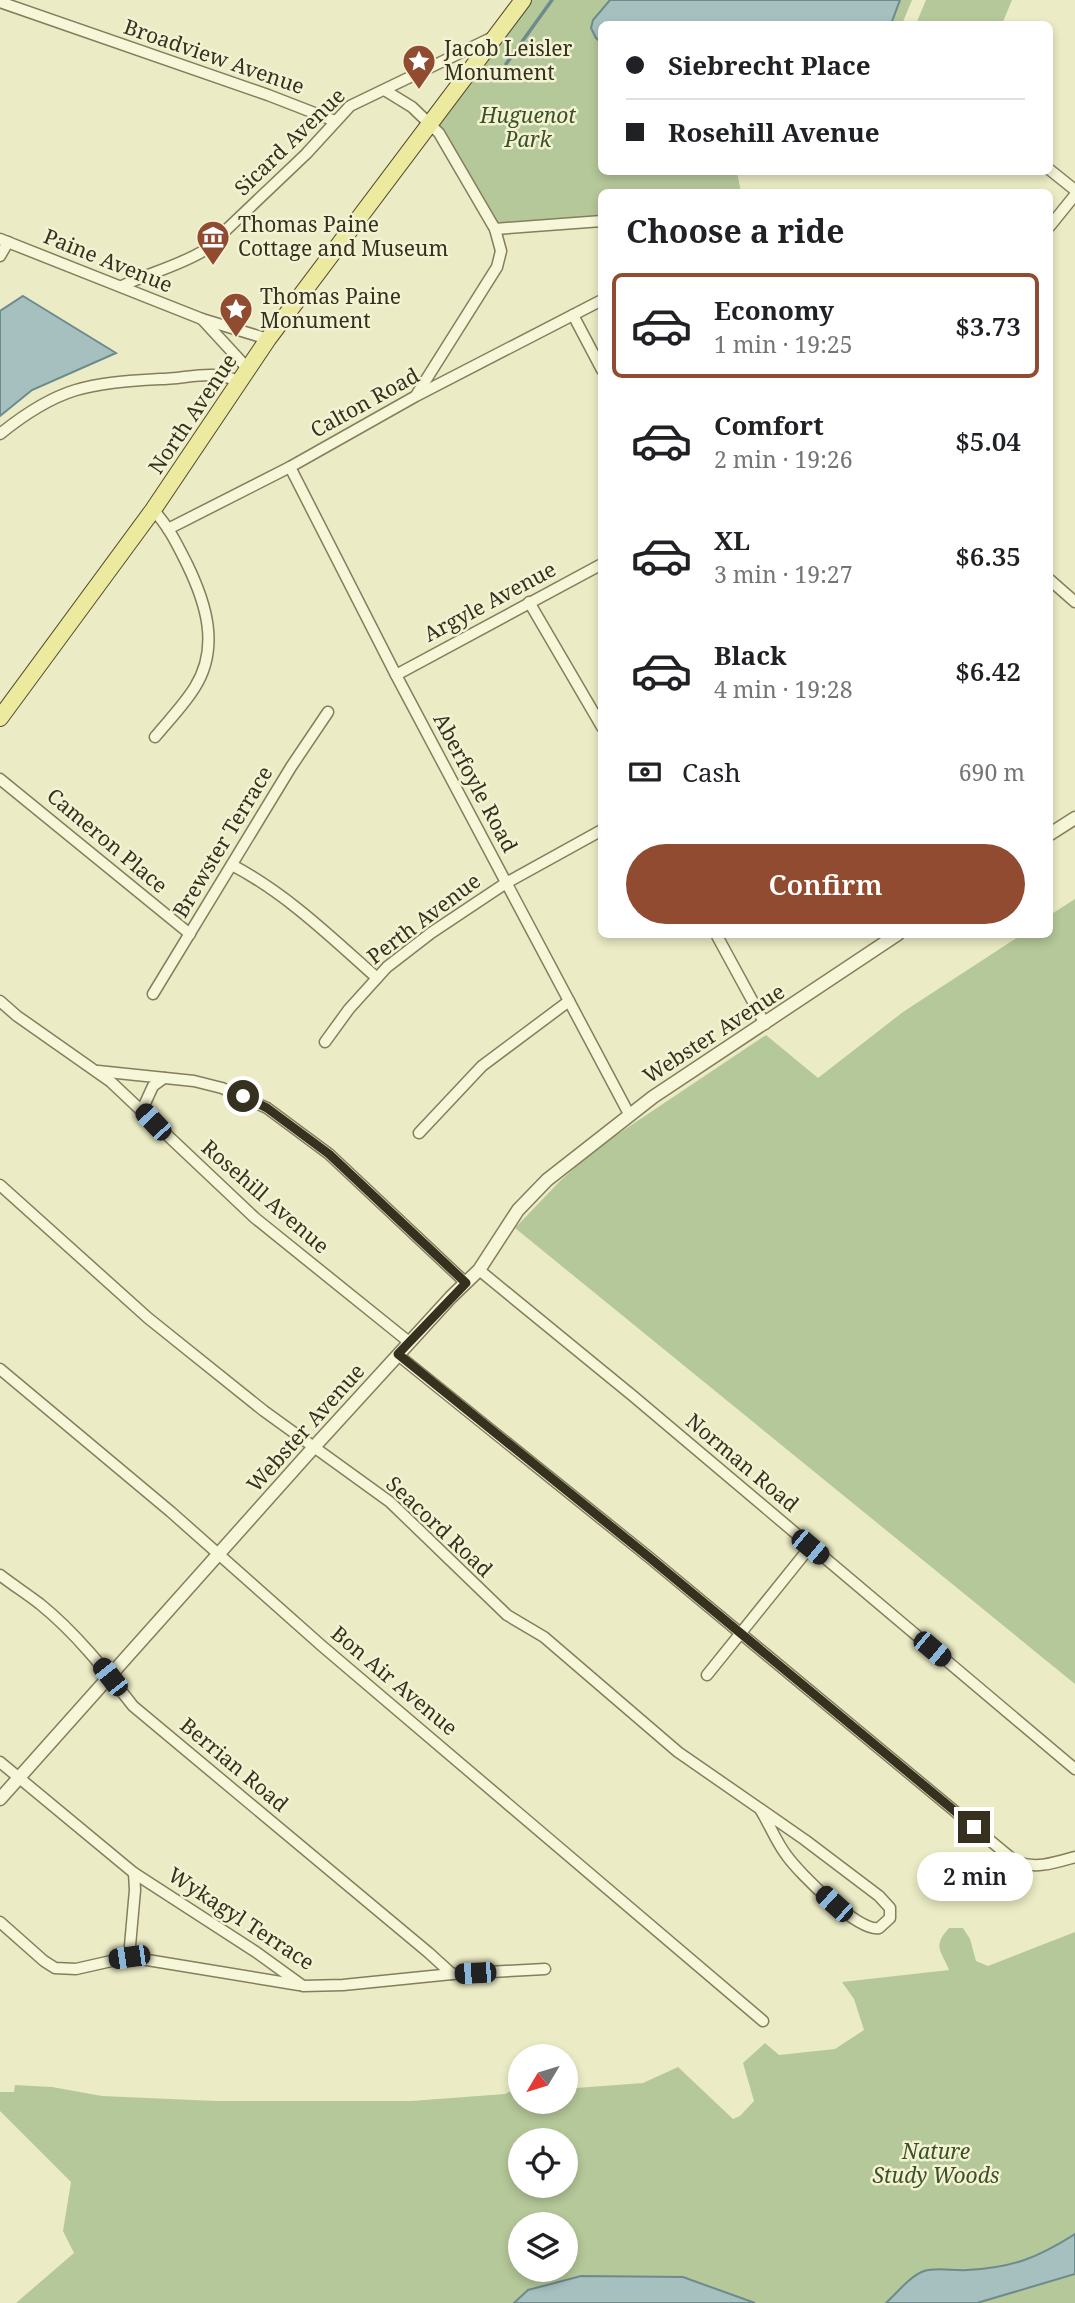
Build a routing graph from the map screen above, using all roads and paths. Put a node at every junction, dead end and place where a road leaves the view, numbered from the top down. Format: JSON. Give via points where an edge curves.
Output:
{"nodes":[{"id":1,"x":523,"y":0,"type":"edge"},
{"id":2,"x":0,"y":2,"type":"edge"},
{"id":3,"x":494,"y":37,"type":"junction"},
{"id":4,"x":386,"y":91,"type":"junction"},
{"id":5,"x":335,"y":121,"type":"junction"},
{"id":6,"x":429,"y":123,"type":"junction"},
{"id":7,"x":1053,"y":173,"type":"edge"},
{"id":8,"x":1075,"y":193,"type":"edge"},
{"id":9,"x":598,"y":221,"type":"edge"},
{"id":10,"x":1053,"y":222,"type":"edge"},
{"id":11,"x":495,"y":229,"type":"junction"},
{"id":12,"x":4,"y":241,"type":"edge"},
{"id":13,"x":0,"y":256,"type":"edge"},
{"id":14,"x":122,"y":286,"type":"junction"},
{"id":15,"x":598,"y":302,"type":"edge"},
{"id":16,"x":573,"y":315,"type":"junction"},
{"id":17,"x":202,"y":319,"type":"junction"},
{"id":18,"x":268,"y":338,"type":"junction"},
{"id":19,"x":598,"y":362,"type":"edge"},
{"id":20,"x":244,"y":375,"type":"junction"},
{"id":21,"x":416,"y":396,"type":"junction"},
{"id":22,"x":0,"y":433,"type":"edge"},
{"id":23,"x":290,"y":467,"type":"junction"},
{"id":24,"x":153,"y":510,"type":"junction"},
{"id":25,"x":167,"y":529,"type":"junction"},
{"id":26,"x":598,"y":566,"type":"edge"},
{"id":27,"x":1053,"y":585,"type":"edge"},
{"id":28,"x":529,"y":601,"type":"junction"},
{"id":29,"x":1075,"y":602,"type":"edge"},
{"id":30,"x":396,"y":675,"type":"junction"},
{"id":31,"x":328,"y":712,"type":"dead end"},
{"id":32,"x":0,"y":718,"type":"edge"},
{"id":33,"x":598,"y":720,"type":"edge"},
{"id":34,"x":155,"y":737,"type":"dead end"},
{"id":35,"x":0,"y":779,"type":"edge"},
{"id":36,"x":1075,"y":818,"type":"edge"},
{"id":37,"x":598,"y":832,"type":"edge"},
{"id":38,"x":1053,"y":832,"type":"edge"},
{"id":39,"x":232,"y":865,"type":"junction"},
{"id":40,"x":506,"y":883,"type":"junction"},
{"id":41,"x":190,"y":934,"type":"junction"},
{"id":42,"x":718,"y":938,"type":"edge"},
{"id":43,"x":892,"y":938,"type":"edge"},
{"id":44,"x":377,"y":978,"type":"junction"},
{"id":45,"x":153,"y":994,"type":"dead end"},
{"id":46,"x":0,"y":1001,"type":"edge"},
{"id":47,"x":569,"y":1001,"type":"junction"},
{"id":48,"x":765,"y":1024,"type":"junction"},
{"id":49,"x":325,"y":1042,"type":"dead end"},
{"id":50,"x":95,"y":1071,"type":"junction"},
{"id":51,"x":164,"y":1078,"type":"junction"},
{"id":52,"x":142,"y":1110,"type":"junction"},
{"id":53,"x":629,"y":1114,"type":"junction"},
{"id":54,"x":419,"y":1133,"type":"dead end"},
{"id":55,"x":0,"y":1185,"type":"edge"},
{"id":56,"x":479,"y":1270,"type":"junction"},
{"id":57,"x":466,"y":1283,"type":"junction"},
{"id":58,"x":409,"y":1342,"type":"junction"},
{"id":59,"x":398,"y":1354,"type":"junction"},
{"id":60,"x":0,"y":1369,"type":"edge"},
{"id":61,"x":314,"y":1447,"type":"junction"},
{"id":62,"x":810,"y":1547,"type":"junction"},
{"id":63,"x":218,"y":1554,"type":"junction"},
{"id":64,"x":0,"y":1575,"type":"edge"},
{"id":65,"x":740,"y":1634,"type":"junction"},
{"id":66,"x":707,"y":1675,"type":"dead end"},
{"id":67,"x":110,"y":1677,"type":"junction"},
{"id":68,"x":0,"y":1762,"type":"edge"},
{"id":69,"x":1075,"y":1769,"type":"edge"},
{"id":70,"x":19,"y":1778,"type":"junction"},
{"id":71,"x":0,"y":1799,"type":"edge"},
{"id":72,"x":760,"y":1809,"type":"junction"},
{"id":73,"x":1075,"y":1857,"type":"edge"},
{"id":74,"x":134,"y":1873,"type":"junction"},
{"id":75,"x":0,"y":1922,"type":"edge"},
{"id":76,"x":129,"y":1957,"type":"junction"},
{"id":77,"x":545,"y":1969,"type":"dead end"},
{"id":78,"x":452,"y":1975,"type":"junction"},
{"id":79,"x":303,"y":1986,"type":"junction"},
{"id":80,"x":763,"y":2021,"type":"dead end"}],
"edges":[{"from":1,"to":3,"type":"main road","name":"North Avenue"},
{"from":2,"to":5,"type":"street","name":"Broadview Avenue"},
{"from":3,"to":4,"type":"street","name":"Sicard Avenue"},
{"from":3,"to":6,"type":"main road","name":"North Avenue"},
{"from":4,"to":5,"type":"street","name":"Sicard Avenue","via":[[359,100]]},
{"from":4,"to":6,"type":"street"},
{"from":5,"to":14,"type":"street","name":"Sicard Avenue","via":[[205,250]]},
{"from":6,"to":11,"type":"street"},
{"from":6,"to":18,"type":"main road","name":"North Avenue"},
{"from":7,"to":8,"type":"street"},
{"from":8,"to":10,"type":"street"},
{"from":9,"to":11,"type":"street"},
{"from":11,"to":21,"type":"street","via":[[501,251],[497,267]]},
{"from":12,"to":13,"type":"street"},
{"from":12,"to":14,"type":"street","name":"Paine Avenue"},
{"from":14,"to":17,"type":"street","name":"Paine Avenue"},
{"from":15,"to":16,"type":"street","name":"Calton Road"},
{"from":16,"to":19,"type":"street"},
{"from":16,"to":21,"type":"street","name":"Calton Road"},
{"from":17,"to":18,"type":"street","name":"Paine Avenue"},
{"from":17,"to":20,"type":"street","name":"Paine Avenue"},
{"from":18,"to":20,"type":"main road","name":"North Avenue"},
{"from":20,"to":22,"type":"street","via":[[91,385],[46,401]]},
{"from":20,"to":24,"type":"main road","name":"North Avenue"},
{"from":21,"to":23,"type":"street","name":"Calton Road"},
{"from":23,"to":25,"type":"street","name":"Calton Road"},
{"from":23,"to":30,"type":"street","name":"Aberfoyle Road"},
{"from":24,"to":25,"type":"street"},
{"from":24,"to":32,"type":"main road","name":"North Avenue"},
{"from":25,"to":34,"type":"street","via":[[201,592],[210,640],[195,687]]},
{"from":26,"to":28,"type":"street","name":"Argyle Avenue"},
{"from":27,"to":29,"type":"street"},
{"from":28,"to":30,"type":"street","name":"Argyle Avenue"},
{"from":28,"to":33,"type":"street"},
{"from":30,"to":40,"type":"street","name":"Aberfoyle Road"},
{"from":31,"to":39,"type":"street","name":"Brewster Terrace"},
{"from":35,"to":41,"type":"street","name":"Cameron Place"},
{"from":36,"to":38,"type":"street"},
{"from":37,"to":40,"type":"street","name":"Perth Avenue"},
{"from":39,"to":41,"type":"street","name":"Brewster Terrace"},
{"from":39,"to":44,"type":"street","via":[[262,881]]},
{"from":40,"to":44,"type":"street","name":"Perth Avenue","via":[[431,933]]},
{"from":40,"to":47,"type":"street","name":"Aberfoyle Road"},
{"from":41,"to":45,"type":"street","name":"Brewster Terrace"},
{"from":42,"to":48,"type":"street"},
{"from":43,"to":48,"type":"street","name":"Webster Avenue"},
{"from":44,"to":49,"type":"street","name":"Perth Avenue"},
{"from":46,"to":50,"type":"street","name":"Rosehill Avenue"},
{"from":47,"to":53,"type":"street","name":"Aberfoyle Road"},
{"from":47,"to":54,"type":"street","via":[[482,1066]]},
{"from":48,"to":53,"type":"street","name":"Webster Avenue"},
{"from":50,"to":51,"type":"street"},
{"from":50,"to":52,"type":"street","name":"Rosehill Avenue"},
{"from":51,"to":52,"type":"street","via":[[153,1086]]},
{"from":51,"to":57,"type":"street","via":[[222,1088],[267,1108],[329,1154]]},
{"from":52,"to":58,"type":"street","name":"Rosehill Avenue","via":[[255,1218]]},
{"from":53,"to":56,"type":"street","name":"Webster Avenue","via":[[547,1180],[518,1210]]},
{"from":55,"to":61,"type":"street","name":"Seacord Road","via":[[148,1318]]},
{"from":56,"to":57,"type":"street","name":"Webster Avenue"},
{"from":56,"to":62,"type":"street","name":"Norman Road"},
{"from":57,"to":58,"type":"street","name":"Webster Avenue"},
{"from":58,"to":59,"type":"street","name":"Webster Avenue"},
{"from":59,"to":61,"type":"street","name":"Webster Avenue"},
{"from":59,"to":65,"type":"street"},
{"from":60,"to":63,"type":"street","name":"Bon Air Avenue"},
{"from":61,"to":63,"type":"street","name":"Webster Avenue"},
{"from":61,"to":72,"type":"street","name":"Seacord Road","via":[[390,1502],[507,1615],[544,1637],[678,1752]]},
{"from":62,"to":65,"type":"street"},
{"from":62,"to":69,"type":"street","name":"Norman Road"},
{"from":63,"to":67,"type":"street","name":"Webster Avenue"},
{"from":63,"to":80,"type":"street","name":"Bon Air Avenue"},
{"from":64,"to":67,"type":"street","name":"Berrian Road","via":[[50,1613]]},
{"from":65,"to":66,"type":"street"},
{"from":65,"to":73,"type":"street","via":[[1016,1862],[1030,1867]]},
{"from":67,"to":70,"type":"street","name":"Webster Avenue"},
{"from":67,"to":78,"type":"street","name":"Berrian Road","via":[[133,1706]]},
{"from":68,"to":70,"type":"street","name":"Wykagyl Terrace"},
{"from":70,"to":71,"type":"street","name":"Webster Avenue"},
{"from":70,"to":74,"type":"street","name":"Wykagyl Terrace"},
{"from":72,"to":72,"type":"street","name":"Seacord Road","via":[[788,1857],[834,1904],[870,1929],[890,1918],[890,1908],[879,1896]]},
{"from":74,"to":76,"type":"street"},
{"from":74,"to":79,"type":"street","name":"Wykagyl Terrace"},
{"from":75,"to":76,"type":"street","via":[[55,1968],[76,1969]]},
{"from":76,"to":79,"type":"street"},
{"from":77,"to":78,"type":"street","name":"Wykagyl Terrace"},
{"from":78,"to":79,"type":"street","name":"Wykagyl Terrace"}]}
